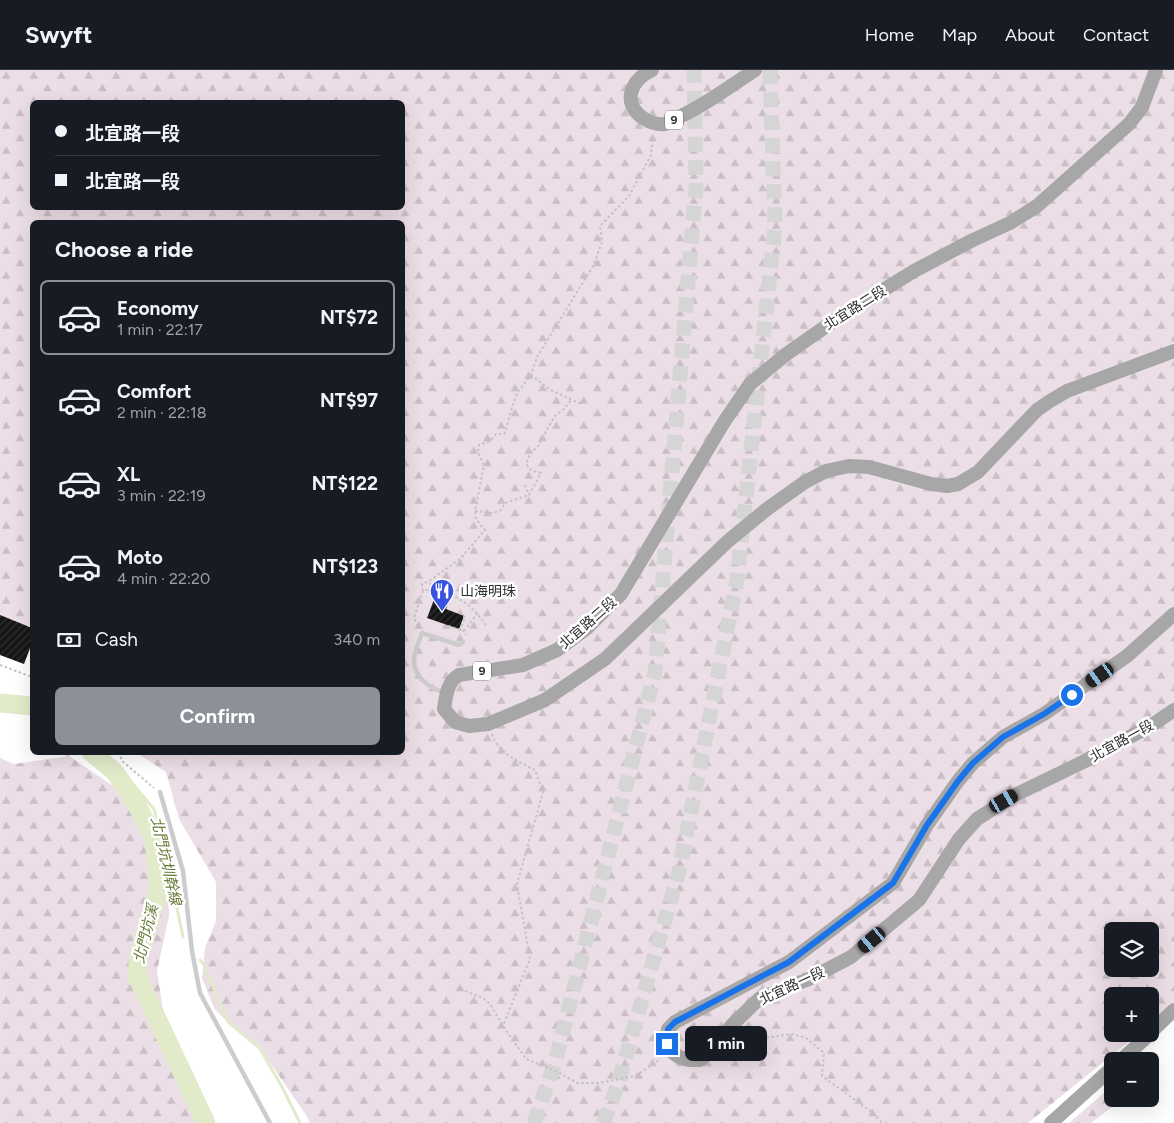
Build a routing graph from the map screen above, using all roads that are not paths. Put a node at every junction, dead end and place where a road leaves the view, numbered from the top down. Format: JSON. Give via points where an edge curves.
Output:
{"nodes":[{"id":1,"x":652,"y":70,"type":"edge"},
{"id":2,"x":755,"y":70,"type":"edge"},
{"id":3,"x":1156,"y":70,"type":"edge"},
{"id":4,"x":1174,"y":351,"type":"edge"},
{"id":5,"x":1174,"y":614,"type":"edge"},
{"id":6,"x":463,"y":642,"type":"dead end"},
{"id":7,"x":446,"y":694,"type":"junction"},
{"id":8,"x":1174,"y":710,"type":"edge"},
{"id":9,"x":160,"y":792,"type":"road end"},
{"id":10,"x":1174,"y":1010,"type":"edge"},
{"id":11,"x":1159,"y":1025,"type":"edge"},
{"id":12,"x":1141,"y":1042,"type":"edge"},
{"id":13,"x":1130,"y":1052,"type":"edge"},
{"id":14,"x":1104,"y":1075,"type":"edge"},
{"id":15,"x":1067,"y":1109,"type":"junction"},
{"id":16,"x":270,"y":1123,"type":"edge"},
{"id":17,"x":1040,"y":1123,"type":"edge"},
{"id":18,"x":1051,"y":1123,"type":"edge"}],
"edges":[{"from":1,"to":2,"type":"main road","number":"9","via":[[643,74],[636,83],[631,93],[631,106],[649,122],[664,124],[687,114]]},
{"from":3,"to":7,"type":"main road","name":"北宜路二段","number":"9","via":[[1142,107],[1129,124],[1037,206],[914,271],[835,320],[750,384],[621,594],[587,628],[557,650],[523,665],[452,679]]},
{"from":4,"to":7,"type":"main road","via":[[1067,391],[1050,401],[1037,410],[978,472],[958,484],[931,484],[869,467],[849,466],[826,471],[805,482],[728,541],[605,659],[545,700],[488,724],[470,726],[455,722],[444,709]]},
{"from":5,"to":8,"type":"main road","name":"北宜路一段","via":[[1128,656],[1044,714],[1003,737],[973,763],[927,825],[893,883],[789,962],[675,1022],[668,1029],[667,1036],[672,1052],[684,1059],[700,1060],[712,1052],[732,1025],[760,998],[851,957],[919,900],[959,839],[977,819],[1013,796],[1126,739]]},
{"from":6,"to":7,"type":"lane","via":[[458,645],[422,633],[414,661],[418,674],[428,687]]},
{"from":9,"to":16,"type":"lane","via":[[183,871],[200,993]]},
{"from":10,"to":11,"type":"main road"},
{"from":12,"to":13,"type":"main road"},
{"from":14,"to":15,"type":"main road"},
{"from":15,"to":17,"type":"main road"},
{"from":15,"to":18,"type":"main road"}]}
